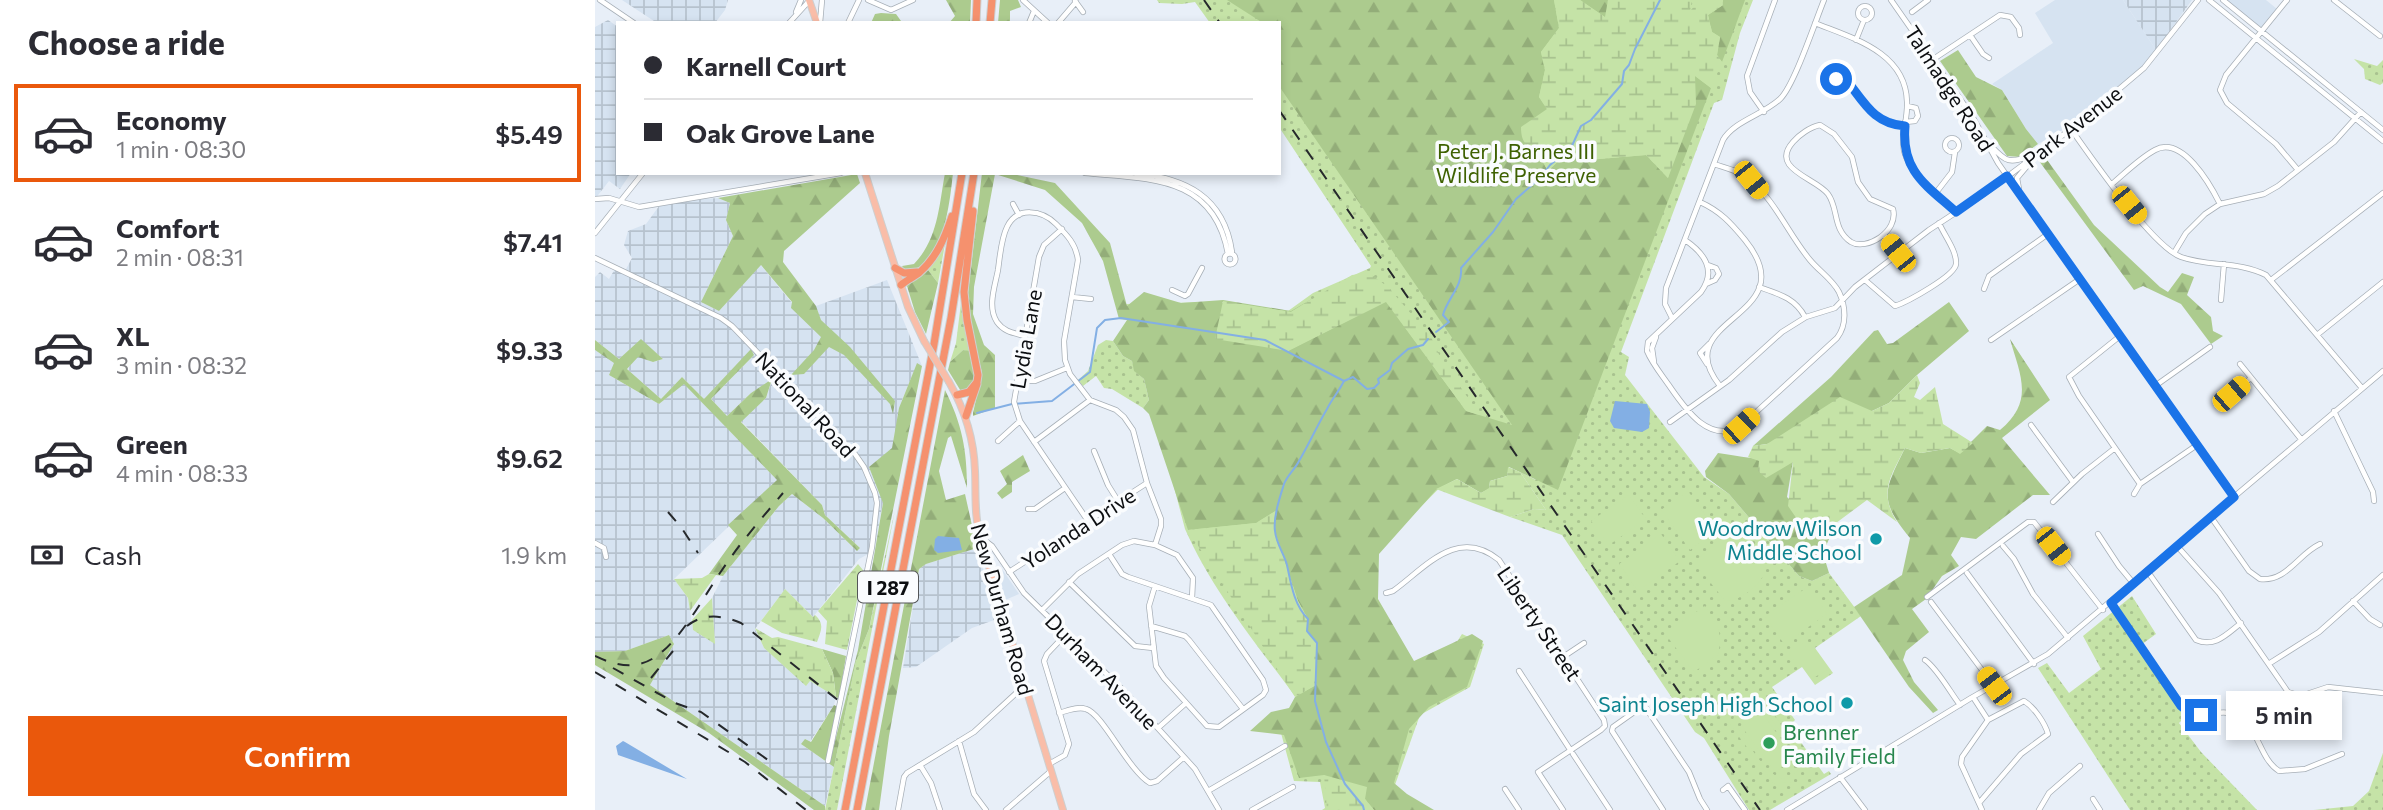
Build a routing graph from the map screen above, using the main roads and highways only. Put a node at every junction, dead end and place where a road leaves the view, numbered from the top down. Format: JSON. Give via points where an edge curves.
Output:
{"nodes":[{"id":1,"x":809,"y":0,"type":"edge"},
{"id":2,"x":977,"y":0,"type":"edge"},
{"id":3,"x":992,"y":0,"type":"edge"},
{"id":4,"x":817,"y":21,"type":"edge"},
{"id":5,"x":976,"y":21,"type":"edge"},
{"id":6,"x":990,"y":21,"type":"edge"},
{"id":7,"x":867,"y":175,"type":"edge"},
{"id":8,"x":962,"y":175,"type":"edge"},
{"id":9,"x":974,"y":177,"type":"edge"},
{"id":10,"x":958,"y":199,"type":"junction"},
{"id":11,"x":895,"y":268,"type":"junction"},
{"id":12,"x":924,"y":268,"type":"junction"},
{"id":13,"x":901,"y":285,"type":"junction"},
{"id":14,"x":977,"y":382,"type":"junction"},
{"id":15,"x":957,"y":395,"type":"junction"},
{"id":16,"x":966,"y":416,"type":"junction"},
{"id":17,"x":845,"y":810,"type":"edge"},
{"id":18,"x":857,"y":810,"type":"edge"},
{"id":19,"x":1063,"y":810,"type":"edge"}],
"edges":[{"from":1,"to":4,"type":"main road"},
{"from":2,"to":5,"type":"highway"},
{"from":3,"to":6,"type":"highway"},
{"from":7,"to":11,"type":"main road","name":"New Durham Road"},
{"from":8,"to":10,"type":"highway","number":"I 287"},
{"from":9,"to":14,"type":"highway","via":[[964,292]]},
{"from":9,"to":18,"type":"highway","number":"I 287"},
{"from":10,"to":12,"type":"highway","via":[[941,244]]},
{"from":10,"to":17,"type":"highway","number":"I 287"},
{"from":11,"to":12,"type":"highway","via":[[908,274]]},
{"from":11,"to":13,"type":"main road","name":"New Durham Road"},
{"from":12,"to":13,"type":"highway"},
{"from":13,"to":15,"type":"main road","name":"New Durham Road","bridge":true,"via":[[924,341]]},
{"from":14,"to":15,"type":"highway","via":[[969,393]]},
{"from":14,"to":16,"type":"highway"},
{"from":15,"to":16,"type":"main road","name":"New Durham Road"},
{"from":16,"to":19,"type":"main road","name":"New Durham Road","via":[[974,445],[980,537]]}]}
